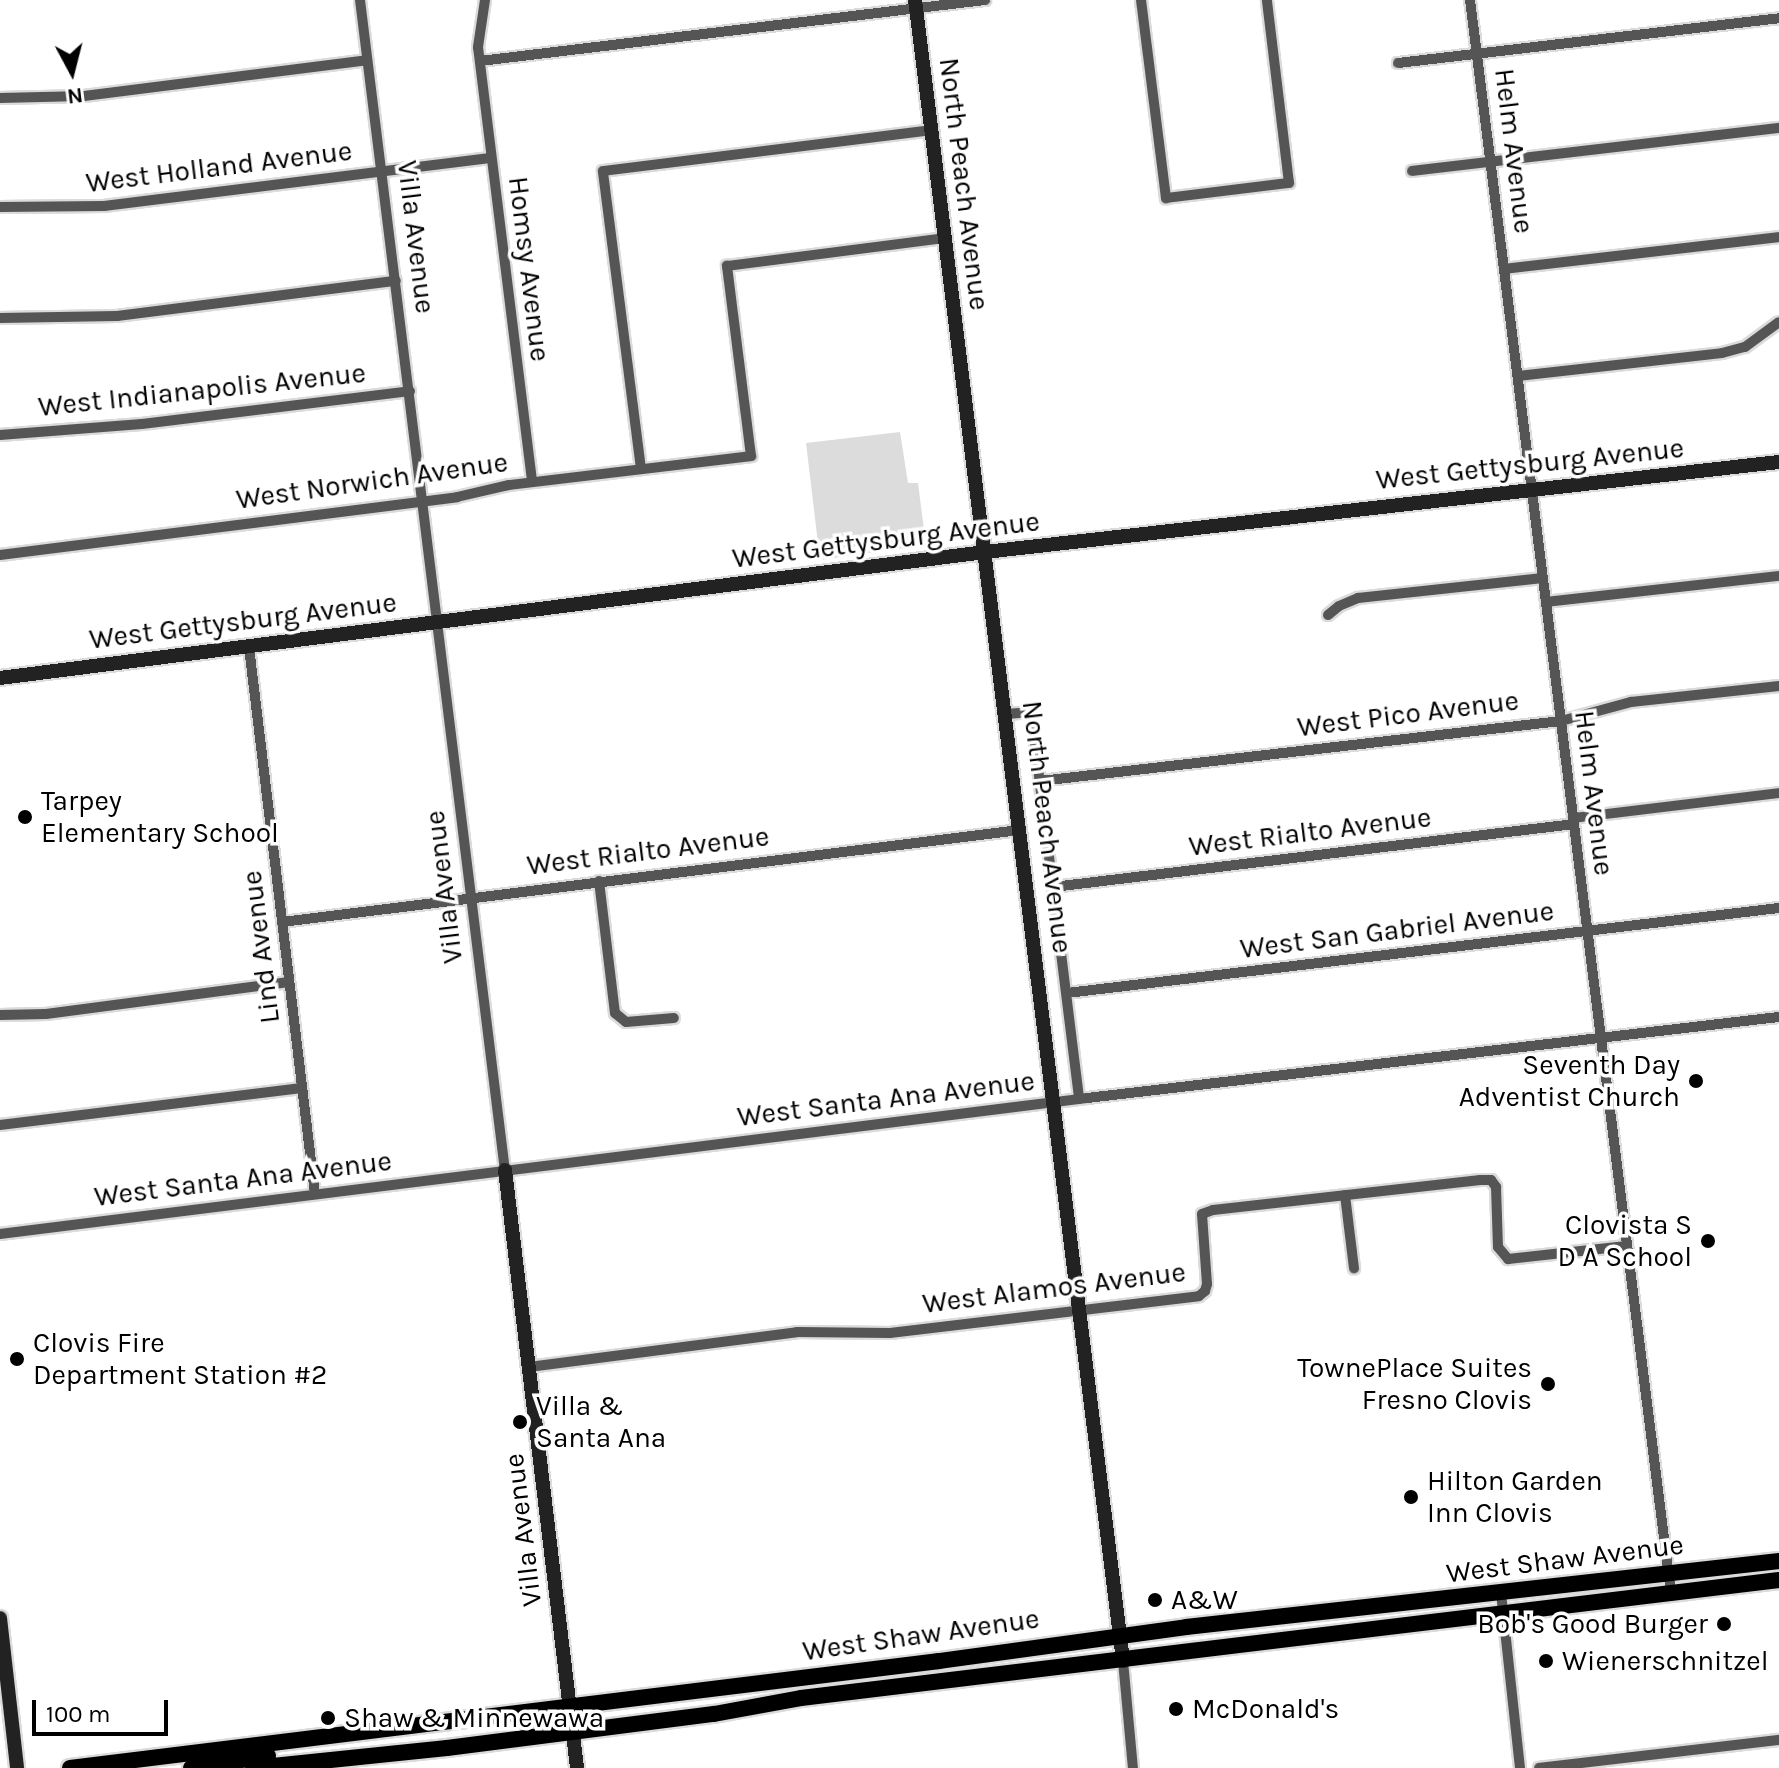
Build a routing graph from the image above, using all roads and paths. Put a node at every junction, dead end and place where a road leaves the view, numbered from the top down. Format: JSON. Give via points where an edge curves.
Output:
{"nodes":[{"id":1,"x":360,"y":0,"type":"edge"},
{"id":2,"x":485,"y":0,"type":"edge"},
{"id":3,"x":985,"y":0,"type":"edge"},
{"id":4,"x":1141,"y":0,"type":"edge"},
{"id":5,"x":1267,"y":0,"type":"edge"},
{"id":6,"x":1470,"y":0,"type":"edge"},
{"id":7,"x":916,"y":4,"type":"edge"},
{"id":8,"x":1779,"y":18,"type":"edge"},
{"id":9,"x":1477,"y":53,"type":"junction"},
{"id":10,"x":367,"y":60,"type":"junction"},
{"id":11,"x":480,"y":61,"type":"junction"},
{"id":12,"x":1398,"y":63,"type":"dead end"},
{"id":13,"x":0,"y":98,"type":"edge"},
{"id":14,"x":1779,"y":129,"type":"edge"},
{"id":15,"x":931,"y":130,"type":"junction"},
{"id":16,"x":490,"y":158,"type":"junction"},
{"id":17,"x":1492,"y":161,"type":"junction"},
{"id":18,"x":381,"y":171,"type":"junction"},
{"id":19,"x":1412,"y":171,"type":"dead end"},
{"id":20,"x":0,"y":207,"type":"edge"},
{"id":21,"x":1779,"y":237,"type":"edge"},
{"id":22,"x":945,"y":238,"type":"junction"},
{"id":23,"x":1504,"y":269,"type":"junction"},
{"id":24,"x":396,"y":281,"type":"junction"},
{"id":25,"x":0,"y":318,"type":"edge"},
{"id":26,"x":1779,"y":322,"type":"edge"},
{"id":27,"x":1518,"y":376,"type":"junction"},
{"id":28,"x":410,"y":391,"type":"junction"},
{"id":29,"x":0,"y":435,"type":"edge"},
{"id":30,"x":1779,"y":462,"type":"edge"},
{"id":31,"x":641,"y":469,"type":"junction"},
{"id":32,"x":532,"y":482,"type":"junction"},
{"id":33,"x":1532,"y":491,"type":"junction"},
{"id":34,"x":424,"y":501,"type":"junction"},
{"id":35,"x":985,"y":552,"type":"junction"},
{"id":36,"x":0,"y":555,"type":"edge"},
{"id":37,"x":1779,"y":576,"type":"edge"},
{"id":38,"x":1543,"y":578,"type":"junction"},
{"id":39,"x":1546,"y":602,"type":"junction"},
{"id":40,"x":1328,"y":615,"type":"dead end"},
{"id":41,"x":438,"y":623,"type":"junction"},
{"id":42,"x":249,"y":647,"type":"junction"},
{"id":43,"x":0,"y":678,"type":"edge"},
{"id":44,"x":1779,"y":686,"type":"edge"},
{"id":45,"x":1007,"y":714,"type":"junction"},
{"id":46,"x":1561,"y":721,"type":"junction"},
{"id":47,"x":1040,"y":781,"type":"junction"},
{"id":48,"x":1779,"y":793,"type":"edge"},
{"id":49,"x":1574,"y":821,"type":"junction"},
{"id":50,"x":1020,"y":830,"type":"junction"},
{"id":51,"x":599,"y":881,"type":"junction"},
{"id":52,"x":1053,"y":887,"type":"junction"},
{"id":53,"x":472,"y":897,"type":"junction"},
{"id":54,"x":1779,"y":908,"type":"edge"},
{"id":55,"x":282,"y":922,"type":"junction"},
{"id":56,"x":1587,"y":932,"type":"junction"},
{"id":57,"x":289,"y":982,"type":"junction"},
{"id":58,"x":1067,"y":993,"type":"junction"},
{"id":59,"x":0,"y":1015,"type":"edge"},
{"id":60,"x":1779,"y":1017,"type":"edge"},
{"id":61,"x":674,"y":1018,"type":"dead end"},
{"id":62,"x":1602,"y":1037,"type":"junction"},
{"id":63,"x":302,"y":1088,"type":"junction"},
{"id":64,"x":1079,"y":1099,"type":"junction"},
{"id":65,"x":1056,"y":1102,"type":"junction"},
{"id":66,"x":0,"y":1125,"type":"edge"},
{"id":67,"x":505,"y":1170,"type":"junction"},
{"id":68,"x":315,"y":1194,"type":"junction"},
{"id":69,"x":1345,"y":1195,"type":"junction"},
{"id":70,"x":0,"y":1234,"type":"edge"},
{"id":71,"x":1626,"y":1246,"type":"junction"},
{"id":72,"x":1354,"y":1268,"type":"dead end"},
{"id":73,"x":1080,"y":1309,"type":"junction"},
{"id":74,"x":529,"y":1367,"type":"junction"},
{"id":75,"x":1779,"y":1561,"type":"edge"},
{"id":76,"x":1669,"y":1573,"type":"junction"},
{"id":77,"x":1779,"y":1580,"type":"edge"},
{"id":78,"x":1501,"y":1593,"type":"junction"},
{"id":79,"x":1671,"y":1593,"type":"junction"},
{"id":80,"x":1503,"y":1613,"type":"junction"},
{"id":81,"x":0,"y":1618,"type":"edge"},
{"id":82,"x":1121,"y":1635,"type":"junction"},
{"id":83,"x":939,"y":1661,"type":"junction"},
{"id":84,"x":1123,"y":1661,"type":"junction"},
{"id":85,"x":848,"y":1693,"type":"junction"},
{"id":86,"x":571,"y":1706,"type":"junction"},
{"id":87,"x":399,"y":1729,"type":"junction"},
{"id":88,"x":573,"y":1732,"type":"junction"},
{"id":89,"x":1779,"y":1740,"type":"edge"},
{"id":90,"x":295,"y":1742,"type":"junction"},
{"id":91,"x":304,"y":1762,"type":"junction"},
{"id":92,"x":17,"y":1768,"type":"edge"},
{"id":93,"x":70,"y":1768,"type":"edge"},
{"id":94,"x":191,"y":1768,"type":"edge"},
{"id":95,"x":253,"y":1768,"type":"edge"},
{"id":96,"x":577,"y":1768,"type":"edge"},
{"id":97,"x":1133,"y":1768,"type":"edge"},
{"id":98,"x":1520,"y":1768,"type":"edge"},
{"id":99,"x":1539,"y":1768,"type":"edge"}],
"edges":[{"from":1,"to":10,"type":"street","name":"Villa Avenue"},
{"from":2,"to":11,"type":"street","name":"Homsy Avenue","via":[[478,32]]},
{"from":3,"to":7,"type":"street"},
{"from":4,"to":5,"type":"street","via":[[1166,198],[1289,183]]},
{"from":6,"to":9,"type":"street","name":"Helm Avenue"},
{"from":7,"to":11,"type":"street"},
{"from":7,"to":15,"type":"street","name":"North Peach Avenue"},
{"from":8,"to":9,"type":"street"},
{"from":9,"to":12,"type":"street"},
{"from":9,"to":17,"type":"street","name":"Helm Avenue"},
{"from":10,"to":13,"type":"street","via":[[62,98]]},
{"from":10,"to":18,"type":"street","name":"Villa Avenue"},
{"from":11,"to":16,"type":"street","name":"Homsy Avenue"},
{"from":14,"to":17,"type":"street"},
{"from":15,"to":22,"type":"street","name":"North Peach Avenue"},
{"from":15,"to":31,"type":"street","via":[[603,171]]},
{"from":16,"to":18,"type":"street","name":"West Holland Avenue"},
{"from":16,"to":32,"type":"street","name":"Homsy Avenue"},
{"from":17,"to":19,"type":"street"},
{"from":17,"to":23,"type":"street","name":"Helm Avenue"},
{"from":18,"to":20,"type":"street","name":"West Holland Avenue","via":[[104,206]]},
{"from":18,"to":24,"type":"street","name":"Villa Avenue"},
{"from":21,"to":23,"type":"street"},
{"from":22,"to":31,"type":"street","name":"West Norwich Avenue","via":[[727,266],[751,456]]},
{"from":22,"to":35,"type":"street","name":"North Peach Avenue"},
{"from":23,"to":27,"type":"street","name":"Helm Avenue"},
{"from":24,"to":25,"type":"street","via":[[117,316]]},
{"from":24,"to":28,"type":"street","name":"Villa Avenue"},
{"from":26,"to":27,"type":"street","via":[[1745,347],[1722,353]]},
{"from":27,"to":33,"type":"street","name":"Helm Avenue"},
{"from":28,"to":29,"type":"street","name":"West Indianapolis Avenue","via":[[142,424]]},
{"from":28,"to":34,"type":"street","name":"Villa Avenue"},
{"from":30,"to":33,"type":"street","name":"West Gettysburg Avenue"},
{"from":31,"to":32,"type":"street","name":"West Norwich Avenue"},
{"from":32,"to":34,"type":"street","name":"West Norwich Avenue"},
{"from":33,"to":35,"type":"street","name":"West Gettysburg Avenue"},
{"from":33,"to":38,"type":"street","name":"Helm Avenue"},
{"from":34,"to":36,"type":"street","name":"West Norwich Avenue"},
{"from":34,"to":41,"type":"street","name":"Villa Avenue"},
{"from":35,"to":41,"type":"street","name":"West Gettysburg Avenue"},
{"from":35,"to":45,"type":"street","name":"North Peach Avenue"},
{"from":37,"to":39,"type":"street"},
{"from":38,"to":39,"type":"street","name":"Helm Avenue"},
{"from":38,"to":40,"type":"street","via":[[1358,598]]},
{"from":39,"to":46,"type":"street","name":"Helm Avenue"},
{"from":41,"to":42,"type":"street","name":"West Gettysburg Avenue"},
{"from":41,"to":53,"type":"street","name":"Villa Avenue"},
{"from":42,"to":43,"type":"street","name":"West Gettysburg Avenue"},
{"from":42,"to":55,"type":"street","name":"Lind Avenue"},
{"from":44,"to":46,"type":"street","name":"West Pico Avenue","via":[[1631,702]]},
{"from":45,"to":47,"type":"street","via":[[1031,712]]},
{"from":45,"to":50,"type":"street","name":"North Peach Avenue"},
{"from":46,"to":47,"type":"street","name":"West Pico Avenue"},
{"from":46,"to":49,"type":"street","name":"Helm Avenue"},
{"from":47,"to":52,"type":"street"},
{"from":48,"to":49,"type":"street","name":"West Rialto Avenue"},
{"from":49,"to":52,"type":"street","name":"West Rialto Avenue"},
{"from":49,"to":56,"type":"street","name":"Helm Avenue"},
{"from":50,"to":51,"type":"street","name":"West Rialto Avenue"},
{"from":50,"to":65,"type":"street","name":"North Peach Avenue"},
{"from":51,"to":53,"type":"street","name":"West Rialto Avenue"},
{"from":51,"to":61,"type":"street","via":[[615,1013],[626,1022]]},
{"from":52,"to":58,"type":"street"},
{"from":53,"to":55,"type":"street","name":"West Rialto Avenue"},
{"from":53,"to":67,"type":"street","name":"Villa Avenue"},
{"from":54,"to":56,"type":"street","name":"West San Gabriel Avenue"},
{"from":55,"to":57,"type":"street","name":"Lind Avenue"},
{"from":56,"to":58,"type":"street","name":"West San Gabriel Avenue"},
{"from":56,"to":62,"type":"street","name":"Helm Avenue"},
{"from":57,"to":59,"type":"street","via":[[46,1014]]},
{"from":57,"to":63,"type":"street","name":"Lind Avenue"},
{"from":58,"to":64,"type":"street"},
{"from":60,"to":62,"type":"street","name":"West Santa Ana Avenue"},
{"from":62,"to":64,"type":"street","name":"West Santa Ana Avenue"},
{"from":62,"to":71,"type":"street","name":"Helm Avenue"},
{"from":63,"to":66,"type":"street"},
{"from":63,"to":68,"type":"street","name":"Lind Avenue"},
{"from":64,"to":65,"type":"street","name":"West Santa Ana Avenue"},
{"from":65,"to":67,"type":"street","name":"West Santa Ana Avenue"},
{"from":65,"to":73,"type":"street","name":"North Peach Avenue"},
{"from":67,"to":68,"type":"street","name":"West Santa Ana Avenue"},
{"from":67,"to":74,"type":"street","name":"Villa Avenue"},
{"from":68,"to":70,"type":"street","name":"West Santa Ana Avenue"},
{"from":69,"to":71,"type":"street","name":"West Alamos Avenue","via":[[1491,1180],[1497,1196],[1498,1247],[1508,1259]]},
{"from":69,"to":72,"type":"street"},
{"from":69,"to":73,"type":"street","name":"West Alamos Avenue","via":[[1202,1214],[1205,1291],[1199,1296]]},
{"from":71,"to":76,"type":"street","name":"Helm Avenue"},
{"from":73,"to":74,"type":"street","name":"West Alamos Avenue","via":[[890,1333],[797,1332]]},
{"from":73,"to":82,"type":"street","name":"North Peach Avenue"},
{"from":74,"to":86,"type":"street","name":"Villa Avenue"},
{"from":75,"to":76,"type":"main road","name":"West Shaw Avenue"},
{"from":76,"to":78,"type":"main road","name":"West Shaw Avenue"},
{"from":76,"to":79,"type":"street","name":"Helm Avenue"},
{"from":77,"to":79,"type":"main road","name":"West Shaw Avenue"},
{"from":78,"to":80,"type":"street"},
{"from":78,"to":82,"type":"main road","name":"West Shaw Avenue"},
{"from":79,"to":80,"type":"main road","name":"West Shaw Avenue"},
{"from":80,"to":84,"type":"main road","name":"West Shaw Avenue"},
{"from":80,"to":98,"type":"street"},
{"from":81,"to":92,"type":"street"},
{"from":82,"to":83,"type":"main road","name":"West Shaw Avenue"},
{"from":82,"to":84,"type":"street","name":"North Peach Avenue"},
{"from":83,"to":85,"type":"main road","via":[[929,1672],[860,1680]]},
{"from":83,"to":86,"type":"main road","name":"West Shaw Avenue"},
{"from":84,"to":85,"type":"main road","name":"West Shaw Avenue"},
{"from":84,"to":97,"type":"street"},
{"from":85,"to":88,"type":"main road","name":"West Shaw Avenue"},
{"from":86,"to":87,"type":"main road","name":"West Shaw Avenue"},
{"from":86,"to":88,"type":"street","name":"Villa Avenue"},
{"from":87,"to":90,"type":"main road","name":"West Shaw Avenue"},
{"from":87,"to":91,"type":"main road","via":[[388,1740],[310,1750],[303,1755]]},
{"from":88,"to":91,"type":"main road","name":"West Shaw Avenue"},
{"from":88,"to":96,"type":"street","name":"Villa Avenue"},
{"from":89,"to":99,"type":"street"},
{"from":90,"to":93,"type":"main road","name":"West Shaw Avenue"},
{"from":90,"to":94,"type":"main road","via":[[285,1754]]},
{"from":91,"to":95,"type":"main road","name":"West Shaw Avenue"}]}
